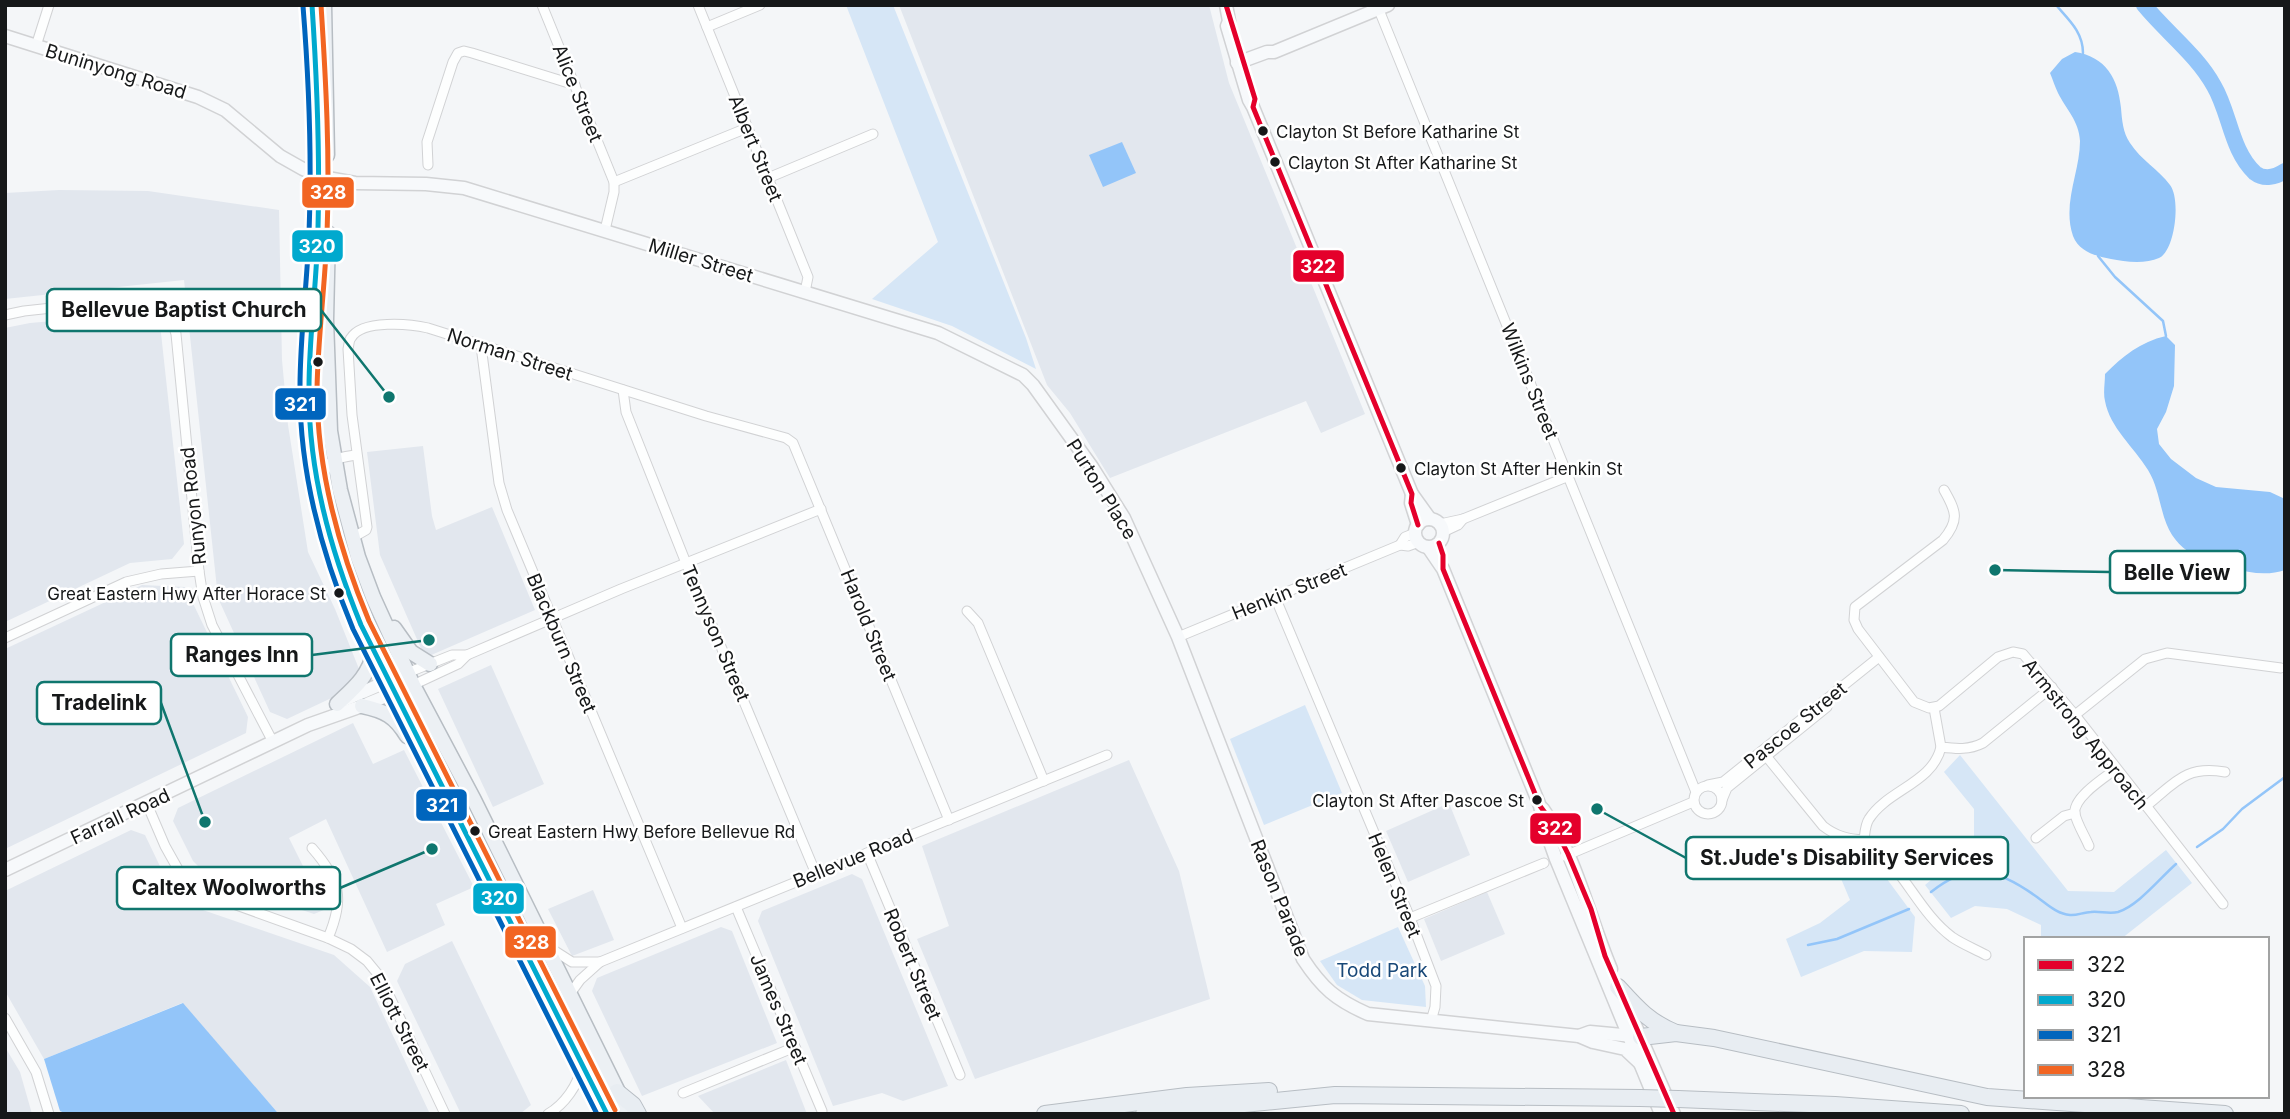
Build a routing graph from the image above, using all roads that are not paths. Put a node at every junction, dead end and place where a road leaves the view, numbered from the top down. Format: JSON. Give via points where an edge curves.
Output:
{"nodes":[{"id":1,"x":49,"y":5,"type":"edge"},
{"id":2,"x":312,"y":5,"type":"edge"},
{"id":3,"x":324,"y":5,"type":"edge"},
{"id":4,"x":542,"y":5,"type":"edge"},
{"id":5,"x":698,"y":5,"type":"edge"},
{"id":6,"x":760,"y":5,"type":"edge"},
{"id":7,"x":1226,"y":5,"type":"edge"},
{"id":8,"x":1384,"y":7,"type":"edge"},
{"id":9,"x":707,"y":27,"type":"junction"},
{"id":10,"x":5,"y":36,"type":"edge"},
{"id":11,"x":36,"y":46,"type":"junction"},
{"id":12,"x":1240,"y":64,"type":"junction"},
{"id":13,"x":575,"y":85,"type":"junction"},
{"id":14,"x":747,"y":128,"type":"junction"},
{"id":15,"x":873,"y":134,"type":"dead end"},
{"id":16,"x":323,"y":154,"type":"junction"},
{"id":17,"x":428,"y":165,"type":"dead end"},
{"id":18,"x":768,"y":178,"type":"junction"},
{"id":19,"x":614,"y":182,"type":"junction"},
{"id":20,"x":355,"y":183,"type":"joint"},
{"id":21,"x":605,"y":230,"type":"junction"},
{"id":22,"x":323,"y":233,"type":"junction"},
{"id":23,"x":805,"y":292,"type":"junction"},
{"id":24,"x":5,"y":314,"type":"edge"},
{"id":25,"x":481,"y":346,"type":"junction"},
{"id":26,"x":1033,"y":385,"type":"joint"},
{"id":27,"x":623,"y":390,"type":"junction"},
{"id":28,"x":783,"y":436,"type":"joint"},
{"id":29,"x":356,"y":455,"type":"junction"},
{"id":30,"x":334,"y":458,"type":"junction"},
{"id":31,"x":1569,"y":476,"type":"junction"},
{"id":32,"x":1944,"y":490,"type":"dead end"},
{"id":33,"x":318,"y":492,"type":"junction"},
{"id":34,"x":821,"y":509,"type":"junction"},
{"id":35,"x":1429,"y":533,"type":"junction"},
{"id":36,"x":352,"y":538,"type":"junction"},
{"id":37,"x":686,"y":563,"type":"junction"},
{"id":38,"x":198,"y":570,"type":"junction"},
{"id":39,"x":1275,"y":597,"type":"junction"},
{"id":40,"x":967,"y":611,"type":"dead end"},
{"id":41,"x":551,"y":618,"type":"junction"},
{"id":42,"x":384,"y":622,"type":"junction"},
{"id":43,"x":1178,"y":637,"type":"junction"},
{"id":44,"x":5,"y":638,"type":"edge"},
{"id":45,"x":374,"y":652,"type":"junction"},
{"id":46,"x":467,"y":655,"type":"junction"},
{"id":47,"x":1880,"y":659,"type":"junction"},
{"id":48,"x":430,"y":664,"type":"junction"},
{"id":49,"x":2281,"y":668,"type":"dead end"},
{"id":50,"x":410,"y":679,"type":"junction"},
{"id":51,"x":392,"y":687,"type":"junction"},
{"id":52,"x":2052,"y":687,"type":"junction"},
{"id":53,"x":337,"y":704,"type":"junction"},
{"id":54,"x":362,"y":706,"type":"junction"},
{"id":55,"x":1934,"y":708,"type":"junction"},
{"id":56,"x":2075,"y":715,"type":"junction"},
{"id":57,"x":311,"y":724,"type":"junction"},
{"id":58,"x":272,"y":742,"type":"junction"},
{"id":59,"x":1941,"y":747,"type":"junction"},
{"id":60,"x":1765,"y":753,"type":"junction"},
{"id":61,"x":1107,"y":755,"type":"dead end"},
{"id":62,"x":2116,"y":769,"type":"junction"},
{"id":63,"x":2225,"y":772,"type":"dead end"},
{"id":64,"x":435,"y":774,"type":"junction"},
{"id":65,"x":1044,"y":781,"type":"junction"},
{"id":66,"x":1708,"y":785,"type":"junction"},
{"id":67,"x":1696,"y":792,"type":"junction"},
{"id":68,"x":1722,"y":800,"type":"junction"},
{"id":69,"x":147,"y":804,"type":"junction"},
{"id":70,"x":1694,"y":804,"type":"junction"},
{"id":71,"x":2146,"y":806,"type":"junction"},
{"id":72,"x":2075,"y":813,"type":"junction"},
{"id":73,"x":949,"y":820,"type":"junction"},
{"id":74,"x":2036,"y":838,"type":"dead end"},
{"id":75,"x":1864,"y":840,"type":"junction"},
{"id":76,"x":2089,"y":846,"type":"dead end"},
{"id":77,"x":312,"y":848,"type":"dead end"},
{"id":78,"x":867,"y":853,"type":"junction"},
{"id":79,"x":1560,"y":860,"type":"junction"},
{"id":80,"x":5,"y":870,"type":"edge"},
{"id":81,"x":816,"y":874,"type":"junction"},
{"id":82,"x":2223,"y":904,"type":"dead end"},
{"id":83,"x":736,"y":907,"type":"junction"},
{"id":84,"x":1410,"y":918,"type":"junction"},
{"id":85,"x":682,"y":928,"type":"junction"},
{"id":86,"x":328,"y":938,"type":"junction"},
{"id":87,"x":545,"y":944,"type":"junction"},
{"id":88,"x":1986,"y":955,"type":"dead end"},
{"id":89,"x":600,"y":962,"type":"junction"},
{"id":90,"x":1618,"y":987,"type":"junction"},
{"id":91,"x":569,"y":994,"type":"junction"},
{"id":92,"x":5,"y":1018,"type":"edge"},
{"id":93,"x":1431,"y":1020,"type":"junction"},
{"id":94,"x":1676,"y":1033,"type":"junction"},
{"id":95,"x":1579,"y":1036,"type":"junction"},
{"id":96,"x":1635,"y":1036,"type":"junction"},
{"id":97,"x":796,"y":1047,"type":"junction"},
{"id":98,"x":1641,"y":1064,"type":"junction"},
{"id":99,"x":582,"y":1066,"type":"junction"},
{"id":100,"x":960,"y":1075,"type":"dead end"},
{"id":101,"x":617,"y":1092,"type":"junction"},
{"id":102,"x":683,"y":1093,"type":"dead end"},
{"id":103,"x":1247,"y":1097,"type":"junction"},
{"id":104,"x":1676,"y":1106,"type":"edge"},
{"id":105,"x":822,"y":1111,"type":"dead end"},
{"id":106,"x":49,"y":1114,"type":"edge"},
{"id":107,"x":445,"y":1114,"type":"edge"},
{"id":108,"x":548,"y":1114,"type":"edge"},
{"id":109,"x":607,"y":1114,"type":"edge"},
{"id":110,"x":629,"y":1114,"type":"edge"},
{"id":111,"x":638,"y":1114,"type":"edge"},
{"id":112,"x":1045,"y":1114,"type":"edge"},
{"id":113,"x":1144,"y":1114,"type":"edge"},
{"id":114,"x":1661,"y":1114,"type":"edge"},
{"id":115,"x":1961,"y":1114,"type":"edge"},
{"id":116,"x":2225,"y":1114,"type":"edge"}],
"edges":[{"from":1,"to":11,"type":"street"},
{"from":2,"to":16,"type":"highway"},
{"from":3,"to":16,"type":"highway"},
{"from":4,"to":13,"type":"street","name":"Alice Street"},
{"from":5,"to":9,"type":"street","name":"Albert Street"},
{"from":6,"to":9,"type":"street"},
{"from":7,"to":12,"type":"main road","via":[[1227,26]]},
{"from":8,"to":12,"type":"main road"},
{"from":8,"to":31,"type":"street","name":"Wilkins Street"},
{"from":9,"to":14,"type":"street","name":"Albert Street"},
{"from":10,"to":11,"type":"main road","name":"Buninyong Road"},
{"from":11,"to":20,"type":"main road","name":"Buninyong Road","via":[[198,97],[225,110],[280,156],[303,169]]},
{"from":12,"to":35,"type":"main road","via":[[1249,100],[1412,494],[1411,503]]},
{"from":13,"to":17,"type":"street","via":[[472,53],[458,53],[427,142]]},
{"from":13,"to":19,"type":"street","name":"Alice Street"},
{"from":14,"to":18,"type":"street","name":"Albert Street"},
{"from":14,"to":19,"type":"street"},
{"from":15,"to":18,"type":"street"},
{"from":16,"to":22,"type":"highway","bridge":true},
{"from":18,"to":23,"type":"street","name":"Albert Street","via":[[808,277]]},
{"from":19,"to":21,"type":"street"},
{"from":20,"to":21,"type":"main road","name":"Miller Street","via":[[464,188]]},
{"from":21,"to":23,"type":"main road","name":"Miller Street"},
{"from":22,"to":30,"type":"highway"},
{"from":22,"to":33,"type":"highway","via":[[309,406]]},
{"from":23,"to":26,"type":"main road","name":"Miller Street","via":[[938,333],[1023,375]]},
{"from":24,"to":38,"type":"street","name":"Runyon Road","via":[[144,298],[171,315]]},
{"from":25,"to":27,"type":"street","name":"Norman Street"},
{"from":25,"to":29,"type":"street","name":"Norman Street","via":[[414,325],[392,323],[356,332],[348,349]]},
{"from":25,"to":41,"type":"street","name":"Blackburn Street","via":[[499,483]]},
{"from":26,"to":43,"type":"main road","name":"Purton Place","via":[[1124,518]]},
{"from":27,"to":28,"type":"street","name":"Norman Street"},
{"from":27,"to":37,"type":"street","name":"Tennyson Street","via":[[626,412]]},
{"from":28,"to":34,"type":"street","name":"Harold Street","via":[[793,443]]},
{"from":29,"to":30,"type":"street"},
{"from":29,"to":36,"type":"street","name":"Norman Street","via":[[367,527]]},
{"from":30,"to":33,"type":"street","via":[[328,462]]},
{"from":30,"to":36,"type":"highway"},
{"from":31,"to":35,"type":"street","name":"Henkin Street"},
{"from":31,"to":67,"type":"street","name":"Wilkins Street"},
{"from":32,"to":47,"type":"street","via":[[1955,509],[1951,530],[1855,607],[1858,629]]},
{"from":33,"to":45,"type":"highway","via":[[342,580]]},
{"from":34,"to":37,"type":"street"},
{"from":34,"to":73,"type":"street","name":"Harold Street"},
{"from":35,"to":39,"type":"street","name":"Henkin Street","via":[[1408,546],[1400,545]]},
{"from":35,"to":79,"type":"main road","via":[[1443,555],[1443,569],[1540,806],[1552,822]]},
{"from":36,"to":42,"type":"highway"},
{"from":37,"to":41,"type":"street"},
{"from":37,"to":81,"type":"street","name":"Tennyson Street"},
{"from":38,"to":44,"type":"street","via":[[126,582]]},
{"from":38,"to":58,"type":"street","name":"Runyon Road","via":[[212,625]]},
{"from":39,"to":43,"type":"street","name":"Henkin Street"},
{"from":39,"to":84,"type":"street","name":"Helen Street"},
{"from":40,"to":65,"type":"street","via":[[978,623]]},
{"from":41,"to":46,"type":"street"},
{"from":41,"to":85,"type":"street","name":"Blackburn Street"},
{"from":42,"to":48,"type":"highway","via":[[411,652]]},
{"from":42,"to":50,"type":"highway"},
{"from":43,"to":93,"type":"main road","name":"Rason Parade","via":[[1303,958],[1315,977],[1343,1003],[1368,1014]]},
{"from":45,"to":51,"type":"highway"},
{"from":45,"to":53,"type":"highway","via":[[365,676]]},
{"from":46,"to":48,"type":"street","via":[[452,655]]},
{"from":46,"to":50,"type":"street","via":[[458,664]]},
{"from":47,"to":55,"type":"street","via":[[1914,702]]},
{"from":47,"to":60,"type":"street","name":"Pascoe Street"},
{"from":48,"to":50,"type":"street"},
{"from":49,"to":56,"type":"street","via":[[2157,654],[2140,662]]},
{"from":50,"to":51,"type":"main road","name":"Farrall Road"},
{"from":50,"to":87,"type":"highway"},
{"from":51,"to":53,"type":"main road","name":"Farrall Road"},
{"from":51,"to":54,"type":"main road","name":"Farrall Road"},
{"from":51,"to":64,"type":"highway"},
{"from":52,"to":55,"type":"street","name":"Armstrong Approach","via":[[2023,654],[2013,652],[1998,657]]},
{"from":52,"to":56,"type":"street","name":"Armstrong Approach"},
{"from":52,"to":59,"type":"street","via":[[1974,748]]},
{"from":53,"to":57,"type":"main road","name":"Farrall Road"},
{"from":54,"to":57,"type":"main road","name":"Farrall Road"},
{"from":54,"to":64,"type":"highway","via":[[398,722]]},
{"from":55,"to":59,"type":"street"},
{"from":56,"to":62,"type":"street","name":"Armstrong Approach"},
{"from":57,"to":58,"type":"main road","name":"Farrall Road"},
{"from":58,"to":69,"type":"main road","name":"Farrall Road"},
{"from":59,"to":75,"type":"street","via":[[1932,768],[1874,812]]},
{"from":60,"to":66,"type":"street","name":"Pascoe Street","via":[[1723,782]]},
{"from":60,"to":68,"type":"street","name":"Pascoe Street","via":[[1727,788]]},
{"from":60,"to":75,"type":"street","via":[[1833,834]]},
{"from":61,"to":65,"type":"street","name":"Bellevue Road"},
{"from":62,"to":71,"type":"street","name":"Armstrong Approach"},
{"from":62,"to":72,"type":"street","via":[[2082,796]]},
{"from":63,"to":71,"type":"street","via":[[2193,771]]},
{"from":64,"to":99,"type":"highway"},
{"from":65,"to":73,"type":"street","name":"Bellevue Road"},
{"from":66,"to":67,"type":"street"},
{"from":66,"to":68,"type":"street","via":[[1717,789]]},
{"from":67,"to":70,"type":"street"},
{"from":68,"to":70,"type":"street","via":[[1712,813],[1703,813]]},
{"from":69,"to":80,"type":"main road","name":"Farrall Road"},
{"from":69,"to":86,"type":"street","name":"Elliott Street","via":[[180,871],[203,893]]},
{"from":70,"to":79,"type":"street"},
{"from":71,"to":82,"type":"street","name":"Armstrong Approach"},
{"from":72,"to":74,"type":"street"},
{"from":72,"to":76,"type":"street"},
{"from":73,"to":78,"type":"street","name":"Bellevue Road"},
{"from":75,"to":88,"type":"street","via":[[1880,851],[1952,937]]},
{"from":77,"to":86,"type":"street","via":[[325,862],[339,896]]},
{"from":78,"to":81,"type":"street","name":"Bellevue Road"},
{"from":78,"to":100,"type":"street","name":"Robert Street"},
{"from":79,"to":84,"type":"street"},
{"from":79,"to":90,"type":"main road","via":[[1591,909]]},
{"from":79,"to":96,"type":"main road"},
{"from":81,"to":83,"type":"street","name":"Bellevue Road"},
{"from":83,"to":85,"type":"street","name":"Bellevue Road"},
{"from":83,"to":97,"type":"street","name":"James Street"},
{"from":84,"to":93,"type":"street","name":"Helen Street","via":[[1436,986]]},
{"from":85,"to":89,"type":"street","name":"Bellevue Road"},
{"from":86,"to":107,"type":"street","name":"Elliott Street","via":[[367,961],[381,978]]},
{"from":87,"to":89,"type":"street","via":[[572,961]]},
{"from":87,"to":91,"type":"highway"},
{"from":89,"to":91,"type":"street","name":"Bellevue Road"},
{"from":90,"to":94,"type":"highway","via":[[1644,1016]]},
{"from":90,"to":96,"type":"main road"},
{"from":91,"to":101,"type":"highway"},
{"from":92,"to":106,"type":"street","via":[[36,1072]]},
{"from":93,"to":95,"type":"main road","name":"Rason Parade"},
{"from":94,"to":96,"type":"highway"},
{"from":94,"to":116,"type":"highway","via":[[1987,1097]]},
{"from":95,"to":96,"type":"main road","name":"Rason Parade","via":[[1590,1032]]},
{"from":95,"to":98,"type":"main road","name":"Rason Parade","via":[[1625,1049]]},
{"from":96,"to":98,"type":"main road"},
{"from":96,"to":104,"type":"main road"},
{"from":97,"to":102,"type":"street"},
{"from":97,"to":105,"type":"street","name":"James Street"},
{"from":98,"to":114,"type":"main road"},
{"from":99,"to":108,"type":"street","via":[[562,1106]]},
{"from":99,"to":109,"type":"highway"},
{"from":101,"to":110,"type":"highway"},
{"from":101,"to":111,"type":"highway"},
{"from":103,"to":104,"type":"highway","bridge":true,"via":[[1640,1098]]},
{"from":103,"to":112,"type":"highway","via":[[1188,1096]]},
{"from":103,"to":113,"type":"highway"},
{"from":104,"to":115,"type":"highway","via":[[1835,1105]]}]}
